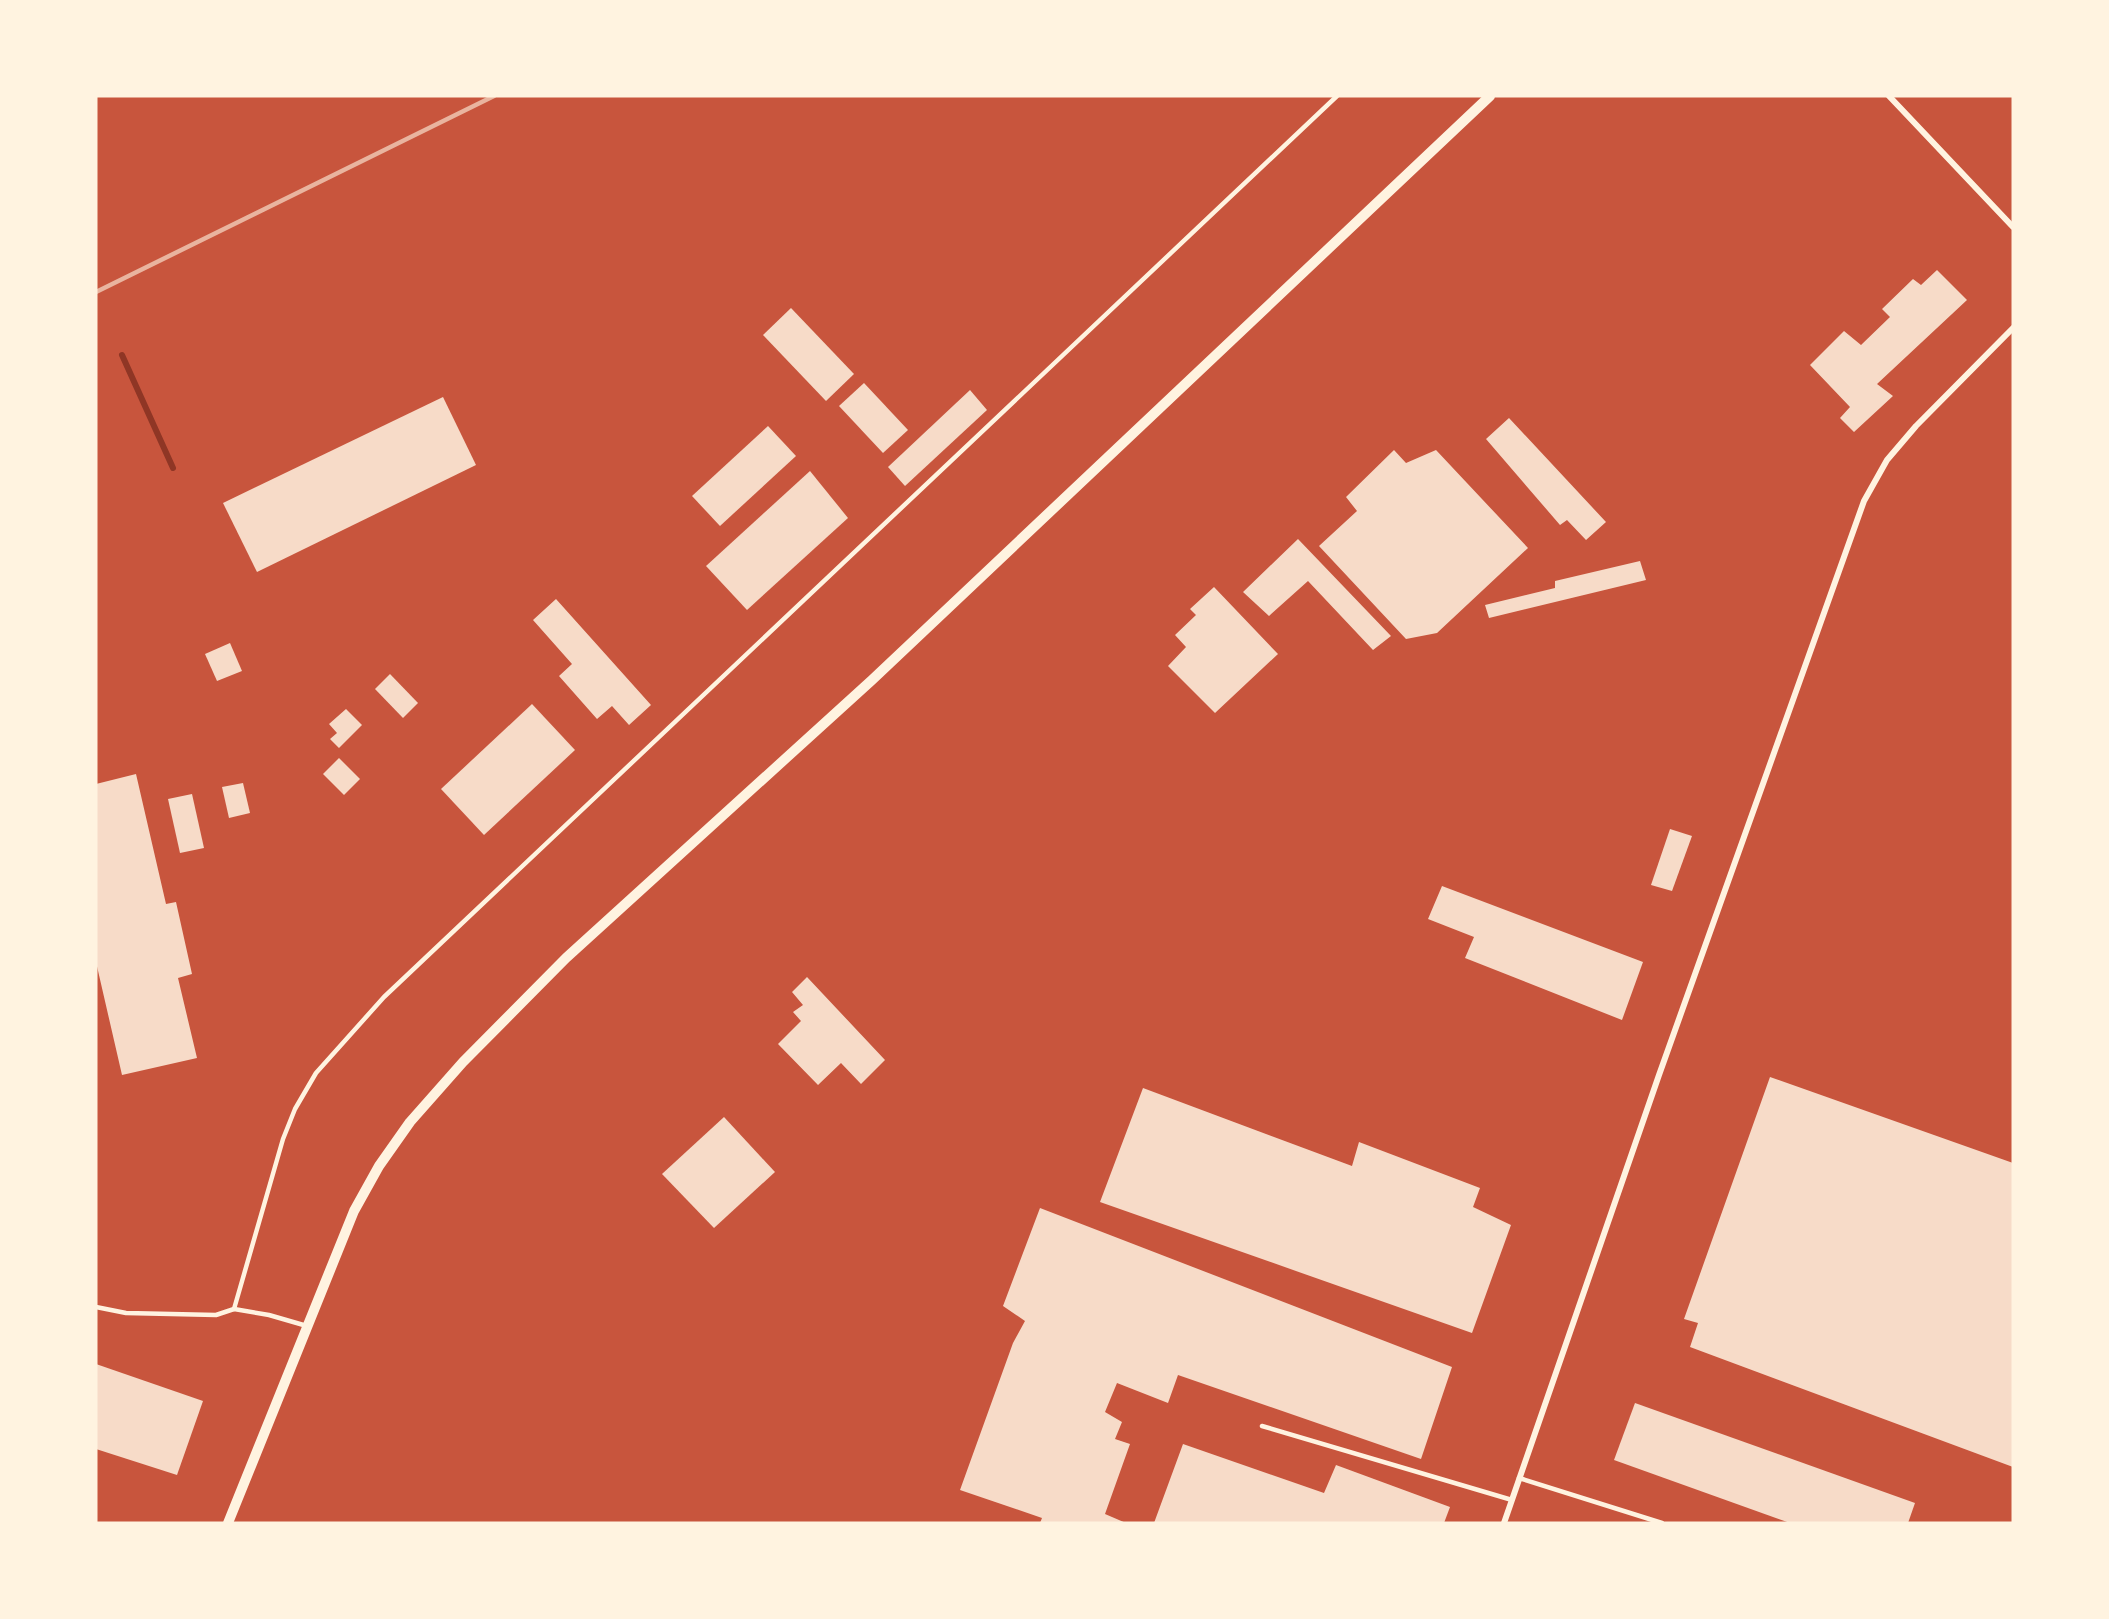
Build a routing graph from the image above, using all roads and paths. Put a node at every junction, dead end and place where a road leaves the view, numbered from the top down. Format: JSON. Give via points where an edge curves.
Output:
{"nodes":[{"id":1,"x":1337,"y":96,"type":"edge"},
{"id":2,"x":1490,"y":96,"type":"edge"},
{"id":3,"x":1889,"y":96,"type":"edge"},
{"id":4,"x":2013,"y":227,"type":"edge"},
{"id":5,"x":2013,"y":328,"type":"edge"},
{"id":6,"x":96,"y":1307,"type":"edge"},
{"id":7,"x":234,"y":1309,"type":"junction"},
{"id":8,"x":307,"y":1326,"type":"junction"},
{"id":9,"x":1262,"y":1426,"type":"dead end"},
{"id":10,"x":1519,"y":1478,"type":"junction"},
{"id":11,"x":1512,"y":1500,"type":"junction"},
{"id":12,"x":228,"y":1523,"type":"edge"},
{"id":13,"x":1504,"y":1523,"type":"edge"},
{"id":14,"x":1662,"y":1523,"type":"edge"}],
"edges":[{"from":1,"to":7,"type":"lane","via":[[344,1039],[316,1073],[291,1119]]},
{"from":2,"to":8,"type":"street","via":[[872,680],[613,913],[463,1062],[410,1122],[379,1166],[354,1211]]},
{"from":3,"to":4,"type":"street"},
{"from":5,"to":10,"type":"street","via":[[1916,426],[1887,460],[1864,501]]},
{"from":6,"to":7,"type":"lane","via":[[126,1313],[216,1315]]},
{"from":7,"to":8,"type":"lane"},
{"from":8,"to":12,"type":"street"},
{"from":9,"to":11,"type":"lane"},
{"from":10,"to":11,"type":"street"},
{"from":10,"to":14,"type":"lane"},
{"from":11,"to":13,"type":"street"}]}
